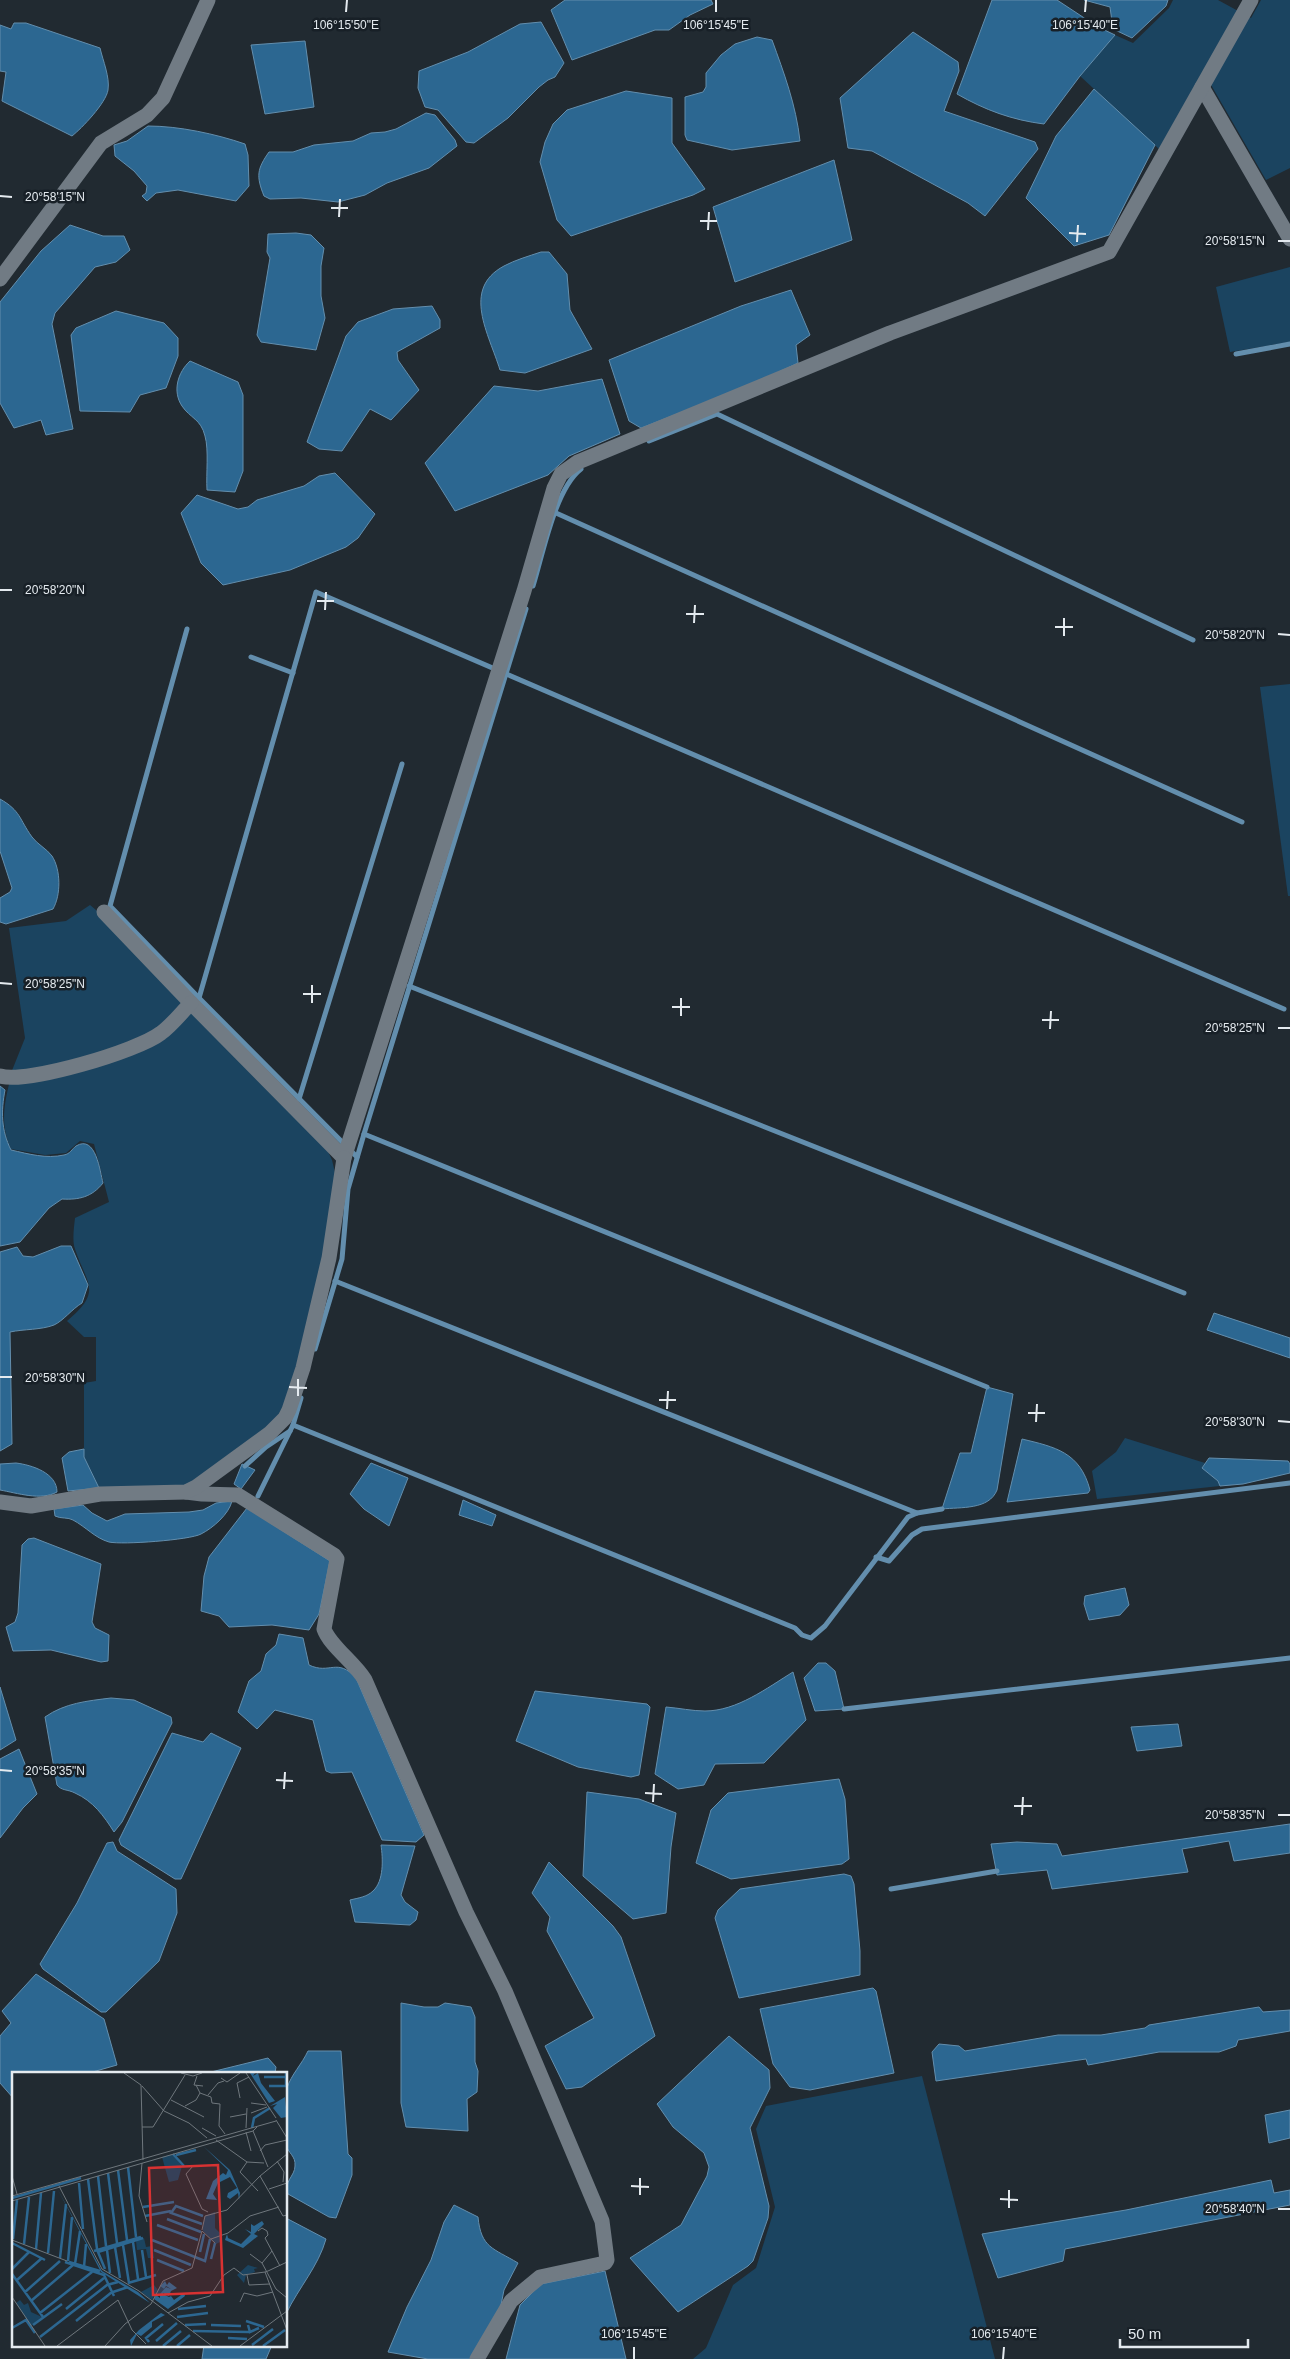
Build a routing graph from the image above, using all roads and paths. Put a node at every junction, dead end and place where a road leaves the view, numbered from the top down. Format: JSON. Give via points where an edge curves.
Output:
{"nodes":[{"id":1,"x":208,"y":0,"type":"edge"},
{"id":2,"x":1251,"y":0,"type":"edge"},
{"id":3,"x":1202,"y":87,"type":"junction"},
{"id":4,"x":1290,"y":239,"type":"edge"},
{"id":5,"x":0,"y":279,"type":"edge"},
{"id":6,"x":104,"y":912,"type":"dead end"},
{"id":7,"x":191,"y":1004,"type":"junction"},
{"id":8,"x":0,"y":1076,"type":"edge"},
{"id":9,"x":344,"y":1158,"type":"junction"},
{"id":10,"x":186,"y":1492,"type":"junction"},
{"id":11,"x":0,"y":1502,"type":"edge"},
{"id":12,"x":477,"y":2359,"type":"edge"}],
"edges":[{"from":1,"to":5,"type":"street","via":[[163,98],[155,108],[102,143]]},
{"from":2,"to":3,"type":"street"},
{"from":3,"to":4,"type":"street"},
{"from":3,"to":9,"type":"street","via":[[1109,252],[890,333],[578,462],[561,474],[548,503],[522,600]]},
{"from":6,"to":7,"type":"street"},
{"from":7,"to":8,"type":"street","via":[[160,1034],[100,1059],[29,1077]]},
{"from":7,"to":9,"type":"street"},
{"from":9,"to":10,"type":"street","via":[[332,1248],[303,1368],[289,1410],[270,1433]]},
{"from":10,"to":11,"type":"street","via":[[100,1494],[31,1506]]},
{"from":10,"to":12,"type":"street","via":[[228,1493],[243,1498],[334,1554],[337,1559],[324,1629],[327,1638],[356,1666],[365,1680],[462,1903],[505,1991],[602,2221],[608,2260],[540,2277],[511,2301]]}]}
